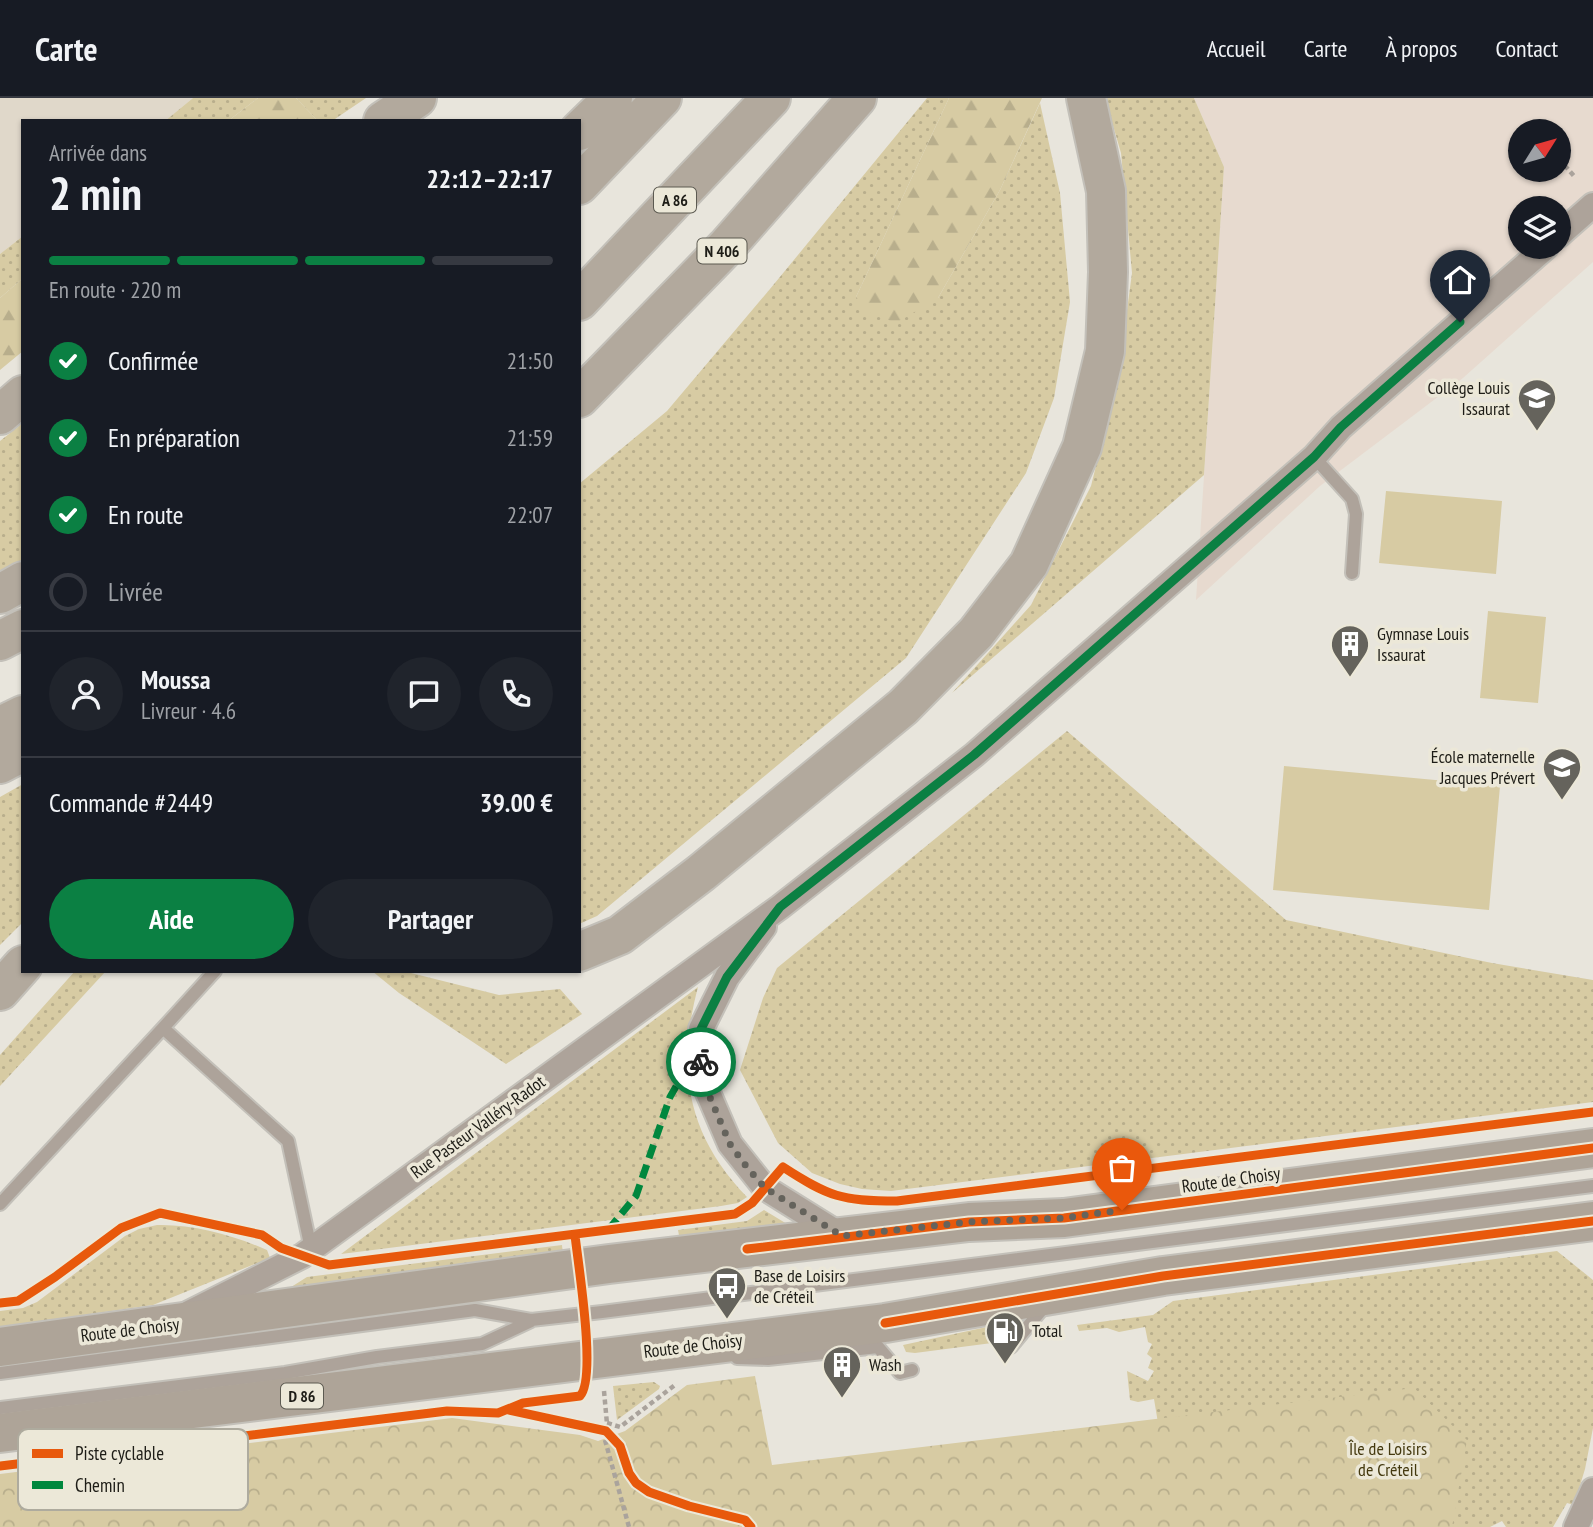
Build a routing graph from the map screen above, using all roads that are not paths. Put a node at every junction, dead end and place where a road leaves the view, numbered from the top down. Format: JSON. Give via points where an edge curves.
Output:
{"nodes":[{"id":1,"x":417,"y":98,"type":"edge"},
{"id":2,"x":613,"y":98,"type":"edge"},
{"id":3,"x":662,"y":98,"type":"edge"},
{"id":4,"x":771,"y":98,"type":"edge"},
{"id":5,"x":857,"y":98,"type":"edge"},
{"id":6,"x":1086,"y":98,"type":"edge"},
{"id":7,"x":386,"y":119,"type":"edge"},
{"id":8,"x":581,"y":129,"type":"edge"},
{"id":9,"x":581,"y":183,"type":"edge"},
{"id":10,"x":1593,"y":205,"type":"edge"},
{"id":11,"x":1571,"y":224,"type":"edge"},
{"id":12,"x":1532,"y":259,"type":"edge"},
{"id":13,"x":581,"y":299,"type":"edge"},
{"id":14,"x":581,"y":396,"type":"edge"},
{"id":15,"x":21,"y":397,"type":"edge"},
{"id":16,"x":0,"y":415,"type":"edge"},
{"id":17,"x":1314,"y":457,"type":"junction"},
{"id":18,"x":1352,"y":573,"type":"dead end"},
{"id":19,"x":21,"y":582,"type":"edge"},
{"id":20,"x":0,"y":594,"type":"edge"},
{"id":21,"x":21,"y":630,"type":"edge"},
{"id":22,"x":0,"y":640,"type":"edge"},
{"id":23,"x":21,"y":716,"type":"edge"},
{"id":24,"x":0,"y":726,"type":"edge"},
{"id":25,"x":21,"y":753,"type":"edge"},
{"id":26,"x":0,"y":764,"type":"edge"},
{"id":27,"x":780,"y":907,"type":"junction"},
{"id":28,"x":581,"y":950,"type":"edge"},
{"id":29,"x":21,"y":967,"type":"edge"},
{"id":30,"x":213,"y":973,"type":"edge"},
{"id":31,"x":0,"y":991,"type":"edge"},
{"id":32,"x":163,"y":1028,"type":"junction"},
{"id":33,"x":1593,"y":1148,"type":"edge"},
{"id":34,"x":1593,"y":1186,"type":"edge"},
{"id":35,"x":0,"y":1204,"type":"edge"},
{"id":36,"x":1585,"y":1229,"type":"edge"},
{"id":37,"x":842,"y":1236,"type":"junction"},
{"id":38,"x":311,"y":1249,"type":"junction"},
{"id":39,"x":1163,"y":1276,"type":"junction"},
{"id":40,"x":531,"y":1320,"type":"junction"},
{"id":41,"x":163,"y":1326,"type":"junction"},
{"id":42,"x":882,"y":1335,"type":"junction"},
{"id":43,"x":0,"y":1347,"type":"edge"},
{"id":44,"x":1011,"y":1347,"type":"dead end"},
{"id":45,"x":912,"y":1370,"type":"dead end"},
{"id":46,"x":0,"y":1373,"type":"edge"},
{"id":47,"x":0,"y":1408,"type":"edge"},
{"id":48,"x":33,"y":1429,"type":"edge"},
{"id":49,"x":18,"y":1431,"type":"edge"},
{"id":50,"x":0,"y":1433,"type":"edge"},
{"id":51,"x":1593,"y":1490,"type":"edge"},
{"id":52,"x":1576,"y":1527,"type":"edge"}],
"edges":[{"from":1,"to":7,"type":"highway"},
{"from":2,"to":8,"type":"highway"},
{"from":3,"to":9,"type":"highway"},
{"from":4,"to":13,"type":"highway","number":"A 86"},
{"from":5,"to":14,"type":"highway","number":"N 406","via":[[726,247]]},
{"from":6,"to":28,"type":"highway","via":[[1106,191],[1105,351],[1082,447],[1029,564],[976,633],[903,707],[620,935]]},
{"from":10,"to":11,"type":"street"},
{"from":12,"to":17,"type":"street","via":[[1341,427]]},
{"from":15,"to":16,"type":"highway"},
{"from":17,"to":18,"type":"lane","via":[[1352,499],[1356,514]]},
{"from":17,"to":27,"type":"street","via":[[974,755]]},
{"from":19,"to":20,"type":"highway"},
{"from":21,"to":22,"type":"highway"},
{"from":23,"to":24,"type":"highway"},
{"from":25,"to":26,"type":"highway"},
{"from":27,"to":37,"type":"street","via":[[727,977],[701,1029],[703,1081],[730,1144],[765,1188]]},
{"from":27,"to":38,"type":"street","name":"Rue Pasteur Valléry-Radot"},
{"from":29,"to":31,"type":"highway"},
{"from":30,"to":32,"type":"lane"},
{"from":32,"to":35,"type":"lane"},
{"from":32,"to":38,"type":"lane","via":[[288,1141]]},
{"from":33,"to":37,"type":"main road","name":"Route de Choisy","via":[[1064,1218],[969,1222]]},
{"from":34,"to":40,"type":"lane","name":"Route de Choisy"},
{"from":36,"to":39,"type":"main road","name":"Route de Choisy","number":"D 86"},
{"from":37,"to":41,"type":"main road","name":"Route de Choisy","via":[[587,1266]]},
{"from":38,"to":41,"type":"street","name":"Rue Pasteur Valléry-Radot"},
{"from":39,"to":42,"type":"main road","name":"Route de Choisy","number":"D 86"},
{"from":39,"to":44,"type":"lane","via":[[1131,1294],[1042,1308]]},
{"from":40,"to":46,"type":"lane","name":"Route de Choisy","via":[[475,1310]]},
{"from":40,"to":47,"type":"lane","name":"Route de Choisy","via":[[482,1344]]},
{"from":41,"to":43,"type":"main road","name":"Route de Choisy"},
{"from":42,"to":45,"type":"lane","via":[[901,1373]]},
{"from":42,"to":48,"type":"main road","name":"Route de Choisy","number":"D 86","via":[[688,1363],[587,1361]]},
{"from":49,"to":50,"type":"main road","name":"Route de Choisy","number":"D 86"},
{"from":51,"to":52,"type":"street"}]}
